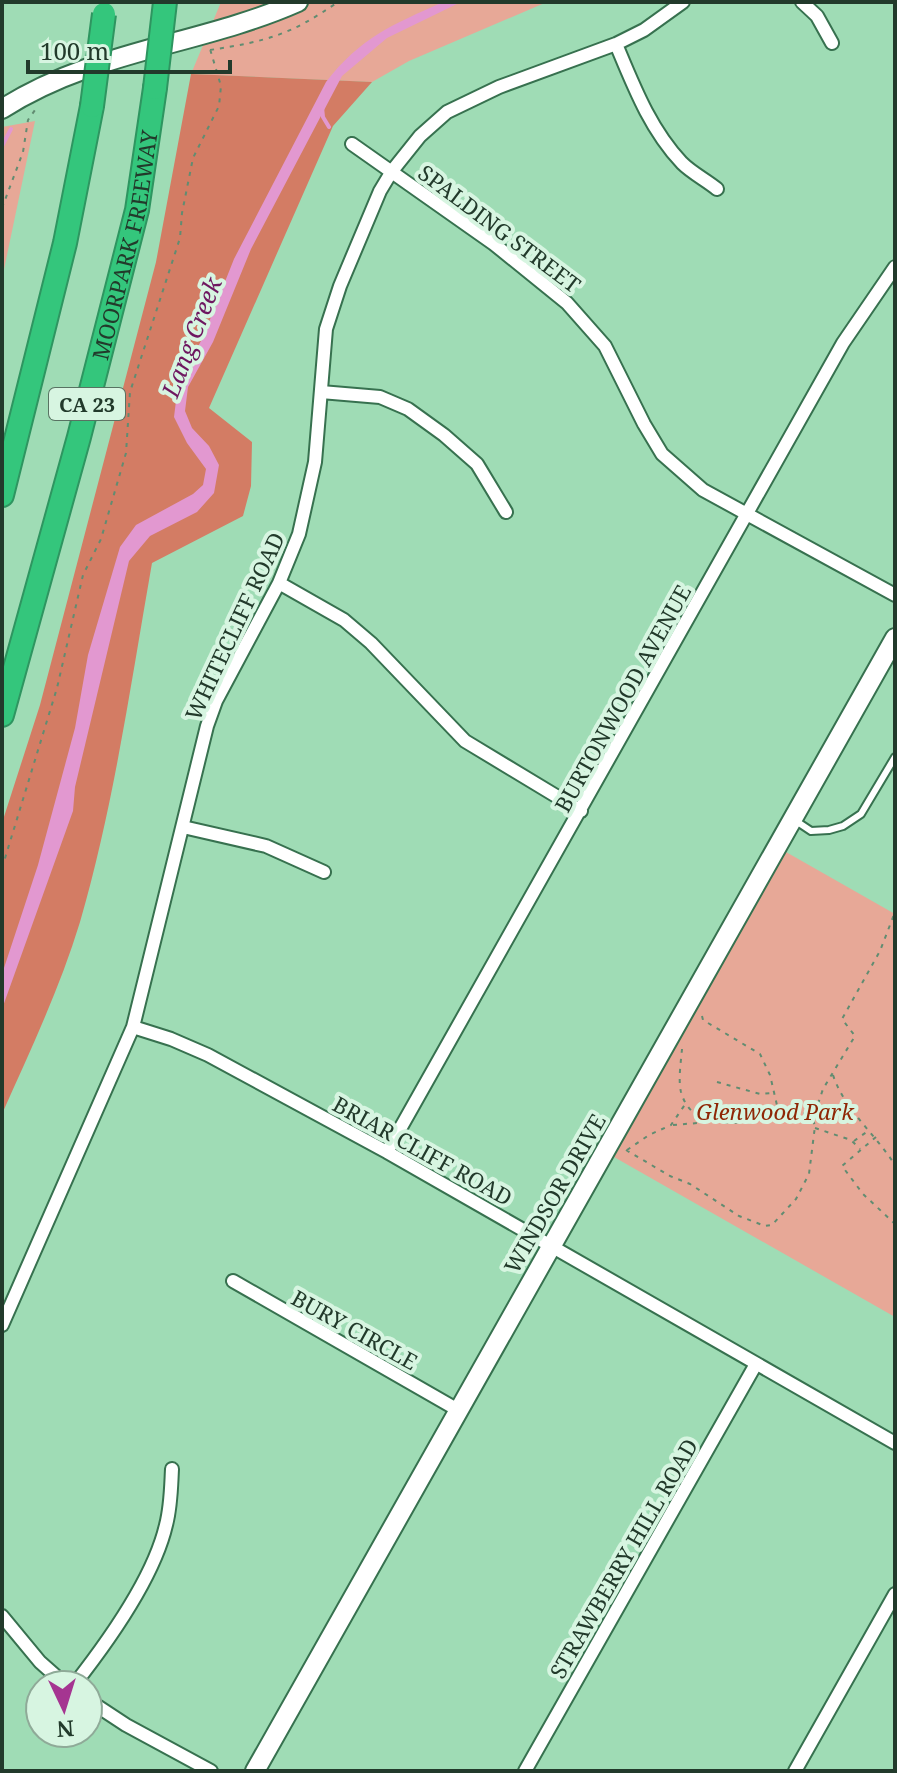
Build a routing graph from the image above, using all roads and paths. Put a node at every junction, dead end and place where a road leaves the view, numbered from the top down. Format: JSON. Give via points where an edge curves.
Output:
{"nodes":[{"id":1,"x":165,"y":2,"type":"edge"},
{"id":2,"x":298,"y":2,"type":"edge"},
{"id":3,"x":683,"y":2,"type":"edge"},
{"id":4,"x":802,"y":2,"type":"edge"},
{"id":5,"x":104,"y":8,"type":"edge"},
{"id":6,"x":208,"y":32,"type":"junction"},
{"id":7,"x":832,"y":43,"type":"dead end"},
{"id":8,"x":616,"y":44,"type":"junction"},
{"id":9,"x":2,"y":109,"type":"edge"},
{"id":10,"x":352,"y":144,"type":"dead end"},
{"id":11,"x":392,"y":171,"type":"junction"},
{"id":12,"x":717,"y":189,"type":"dead end"},
{"id":13,"x":895,"y":267,"type":"edge"},
{"id":14,"x":321,"y":392,"type":"junction"},
{"id":15,"x":2,"y":495,"type":"edge"},
{"id":16,"x":506,"y":512,"type":"dead end"},
{"id":17,"x":748,"y":513,"type":"junction"},
{"id":18,"x":279,"y":583,"type":"junction"},
{"id":19,"x":895,"y":595,"type":"edge"},
{"id":20,"x":893,"y":648,"type":"edge"},
{"id":21,"x":2,"y":715,"type":"edge"},
{"id":22,"x":895,"y":757,"type":"edge"},
{"id":23,"x":581,"y":811,"type":"junction"},
{"id":24,"x":793,"y":819,"type":"junction"},
{"id":25,"x":183,"y":827,"type":"junction"},
{"id":26,"x":2,"y":868,"type":"edge"},
{"id":27,"x":324,"y":872,"type":"dead end"},
{"id":28,"x":895,"y":912,"type":"edge"},
{"id":29,"x":702,"y":1014,"type":"dead end"},
{"id":30,"x":133,"y":1027,"type":"junction"},
{"id":31,"x":682,"y":1051,"type":"dead end"},
{"id":32,"x":832,"y":1073,"type":"junction"},
{"id":33,"x":717,"y":1082,"type":"dead end"},
{"id":34,"x":774,"y":1093,"type":"junction"},
{"id":35,"x":686,"y":1103,"type":"junction"},
{"id":36,"x":811,"y":1113,"type":"junction"},
{"id":37,"x":779,"y":1115,"type":"junction"},
{"id":38,"x":711,"y":1122,"type":"junction"},
{"id":39,"x":671,"y":1125,"type":"junction"},
{"id":40,"x":814,"y":1128,"type":"junction"},
{"id":41,"x":869,"y":1130,"type":"junction"},
{"id":42,"x":876,"y":1137,"type":"junction"},
{"id":43,"x":853,"y":1142,"type":"junction"},
{"id":44,"x":861,"y":1149,"type":"junction"},
{"id":45,"x":626,"y":1150,"type":"junction"},
{"id":46,"x":387,"y":1152,"type":"junction"},
{"id":47,"x":618,"y":1153,"type":"dead end"},
{"id":48,"x":895,"y":1165,"type":"edge"},
{"id":49,"x":895,"y":1224,"type":"edge"},
{"id":50,"x":551,"y":1246,"type":"junction"},
{"id":51,"x":233,"y":1281,"type":"dead end"},
{"id":52,"x":2,"y":1325,"type":"edge"},
{"id":53,"x":756,"y":1364,"type":"junction"},
{"id":54,"x":458,"y":1410,"type":"junction"},
{"id":55,"x":895,"y":1443,"type":"edge"},
{"id":56,"x":172,"y":1469,"type":"dead end"},
{"id":57,"x":895,"y":1594,"type":"edge"},
{"id":58,"x":2,"y":1616,"type":"edge"},
{"id":59,"x":48,"y":1669,"type":"edge"},
{"id":60,"x":87,"y":1669,"type":"edge"},
{"id":61,"x":104,"y":1711,"type":"edge"},
{"id":62,"x":211,"y":1771,"type":"edge"},
{"id":63,"x":255,"y":1771,"type":"edge"},
{"id":64,"x":525,"y":1771,"type":"edge"},
{"id":65,"x":795,"y":1771,"type":"edge"}],
"edges":[{"from":1,"to":21,"type":"highway","name":"MOORPARK FREEWAY","number":"CA 23","bridge":true,"via":[[137,210]]},
{"from":2,"to":6,"type":"street"},
{"from":3,"to":8,"type":"street","name":"WHITECLIFF ROAD"},
{"from":4,"to":7,"type":"street"},
{"from":5,"to":15,"type":"highway","number":"CA 23","bridge":true,"via":[[92,106],[65,243]]},
{"from":6,"to":9,"type":"street","via":[[80,69]]},
{"from":6,"to":26,"type":"path","via":[[221,86],[219,106],[193,158],[180,238],[130,392],[126,453],[101,539],[83,575],[57,688]]},
{"from":8,"to":11,"type":"street","name":"WHITECLIFF ROAD","via":[[447,112]]},
{"from":8,"to":12,"type":"street","via":[[642,107],[665,142],[684,165]]},
{"from":10,"to":11,"type":"street","name":"SPALDING STREET"},
{"from":11,"to":14,"type":"street","name":"WHITECLIFF ROAD","via":[[332,306]]},
{"from":11,"to":17,"type":"street","name":"SPALDING STREET","via":[[567,303],[605,346],[662,454],[703,490]]},
{"from":13,"to":17,"type":"street","name":"BURTONWOOD AVENUE","via":[[843,343]]},
{"from":14,"to":16,"type":"street","via":[[380,397],[408,409],[477,464]]},
{"from":14,"to":18,"type":"street","name":"WHITECLIFF ROAD","via":[[308,503]]},
{"from":17,"to":19,"type":"street","name":"SPALDING STREET"},
{"from":17,"to":23,"type":"street","name":"BURTONWOOD AVENUE"},
{"from":18,"to":23,"type":"street","via":[[314,601],[371,643],[465,741]]},
{"from":18,"to":25,"type":"street","name":"WHITECLIFF ROAD","via":[[216,701]]},
{"from":20,"to":24,"type":"street","name":"WINDSOR DRIVE"},
{"from":22,"to":24,"type":"lane","via":[[861,814],[843,826],[811,831]]},
{"from":23,"to":46,"type":"street","name":"BURTONWOOD AVENUE"},
{"from":24,"to":50,"type":"street","name":"WINDSOR DRIVE"},
{"from":25,"to":27,"type":"street","via":[[266,846]]},
{"from":25,"to":30,"type":"street","name":"WHITECLIFF ROAD"},
{"from":28,"to":32,"type":"path","via":[[842,1019],[855,1036]]},
{"from":29,"to":34,"type":"path","via":[[703,1020],[760,1054]]},
{"from":30,"to":46,"type":"street","name":"BRIAR CLIFF ROAD","via":[[208,1055]]},
{"from":30,"to":52,"type":"street","name":"WHITECLIFF ROAD"},
{"from":31,"to":35,"type":"path","via":[[680,1087]]},
{"from":32,"to":36,"type":"path"},
{"from":32,"to":41,"type":"path","via":[[842,1096]]},
{"from":33,"to":34,"type":"path"},
{"from":34,"to":37,"type":"path"},
{"from":35,"to":38,"type":"path"},
{"from":35,"to":39,"type":"path"},
{"from":36,"to":37,"type":"path"},
{"from":36,"to":40,"type":"path"},
{"from":37,"to":38,"type":"path","via":[[760,1121]]},
{"from":38,"to":39,"type":"path"},
{"from":39,"to":45,"type":"path"},
{"from":40,"to":43,"type":"path"},
{"from":40,"to":45,"type":"path","via":[[804,1186],[776,1222],[765,1226]]},
{"from":41,"to":42,"type":"path"},
{"from":41,"to":43,"type":"path"},
{"from":42,"to":44,"type":"path"},
{"from":42,"to":48,"type":"path"},
{"from":43,"to":44,"type":"path"},
{"from":44,"to":49,"type":"path","via":[[842,1166]]},
{"from":45,"to":47,"type":"path"},
{"from":46,"to":50,"type":"street","name":"BRIAR CLIFF ROAD"},
{"from":50,"to":53,"type":"street","name":"BRIAR CLIFF ROAD"},
{"from":50,"to":54,"type":"street","name":"WINDSOR DRIVE"},
{"from":51,"to":54,"type":"street","name":"BURY CIRCLE"},
{"from":53,"to":55,"type":"street","name":"BRIAR CLIFF ROAD"},
{"from":53,"to":64,"type":"street","name":"STRAWBERRY HILL ROAD"},
{"from":54,"to":63,"type":"street","name":"WINDSOR DRIVE"},
{"from":56,"to":60,"type":"street","via":[[171,1501],[157,1552],[108,1642]]},
{"from":57,"to":65,"type":"street"},
{"from":58,"to":59,"type":"street"},
{"from":61,"to":62,"type":"street"}]}
